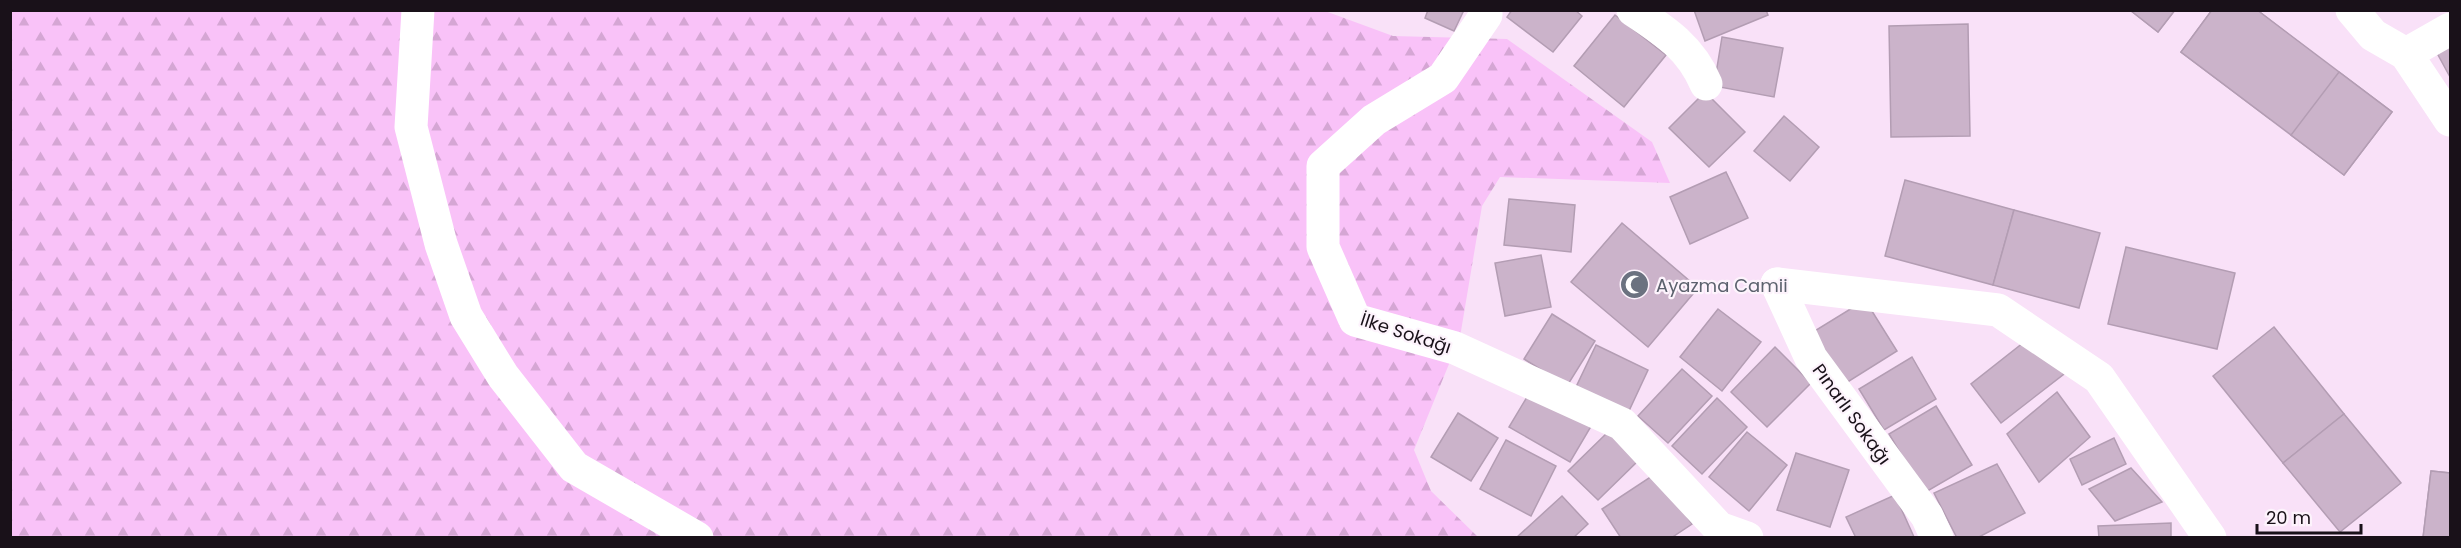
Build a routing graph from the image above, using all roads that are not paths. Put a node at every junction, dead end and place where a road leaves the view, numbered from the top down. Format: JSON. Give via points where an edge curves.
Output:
{"nodes":[{"id":1,"x":418,"y":10,"type":"edge"},
{"id":2,"x":1486,"y":10,"type":"edge"},
{"id":3,"x":1633,"y":10,"type":"edge"},
{"id":4,"x":2352,"y":10,"type":"edge"},
{"id":5,"x":2451,"y":29,"type":"edge"},
{"id":6,"x":2406,"y":54,"type":"junction"},
{"id":7,"x":1706,"y":84,"type":"dead end"},
{"id":8,"x":2451,"y":120,"type":"edge"},
{"id":9,"x":697,"y":537,"type":"edge"},
{"id":10,"x":1747,"y":537,"type":"edge"},
{"id":11,"x":1937,"y":537,"type":"edge"},
{"id":12,"x":2210,"y":537,"type":"edge"}],
"edges":[{"from":1,"to":9,"type":"street","via":[[411,127],[441,244],[466,316],[503,376],[574,467]]},
{"from":2,"to":10,"type":"street","name":"İlke Sokağı","via":[[1443,78],[1374,120],[1323,166],[1323,247],[1355,320],[1455,348],[1622,424],[1719,528]]},
{"from":3,"to":7,"type":"street","via":[[1683,46]]},
{"from":4,"to":6,"type":"street","via":[[2373,35]]},
{"from":5,"to":6,"type":"street"},
{"from":6,"to":8,"type":"street"},
{"from":11,"to":12,"type":"street","name":"Pınarlı Sokağı","via":[[1927,516],[1811,357],[1777,284],[1998,310],[2100,378]]}]}
